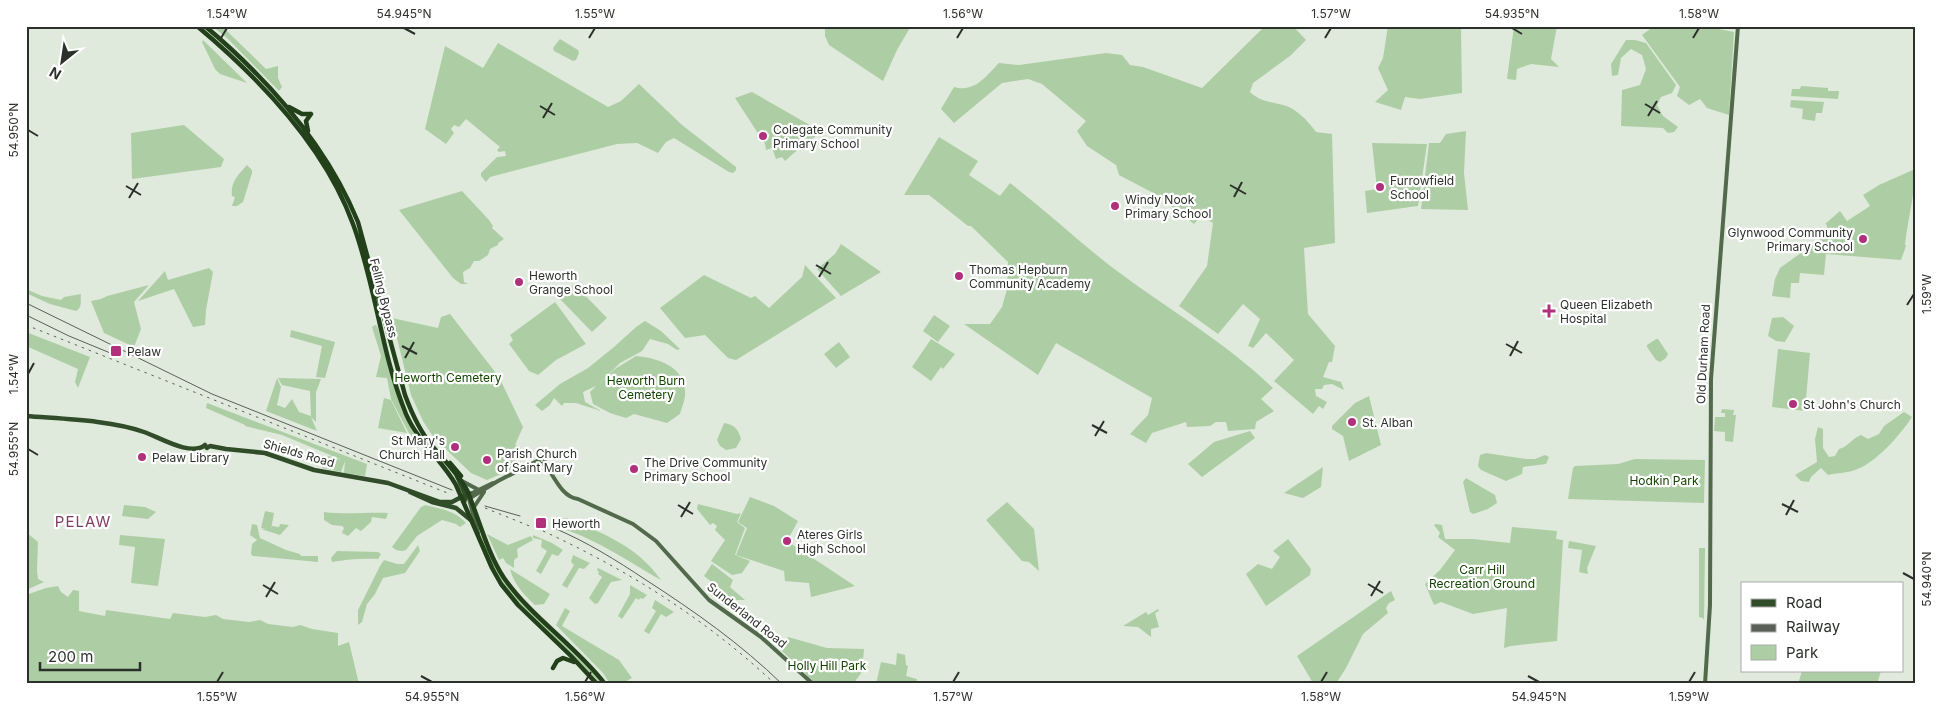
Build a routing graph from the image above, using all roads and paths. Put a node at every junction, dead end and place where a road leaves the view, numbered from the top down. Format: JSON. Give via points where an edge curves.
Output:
{"nodes":[{"id":1,"x":197,"y":26,"type":"edge"},
{"id":2,"x":205,"y":26,"type":"edge"},
{"id":3,"x":1738,"y":26,"type":"edge"},
{"id":4,"x":286,"y":106,"type":"junction"},
{"id":5,"x":308,"y":133,"type":"junction"},
{"id":6,"x":26,"y":416,"type":"edge"},
{"id":7,"x":439,"y":454,"type":"junction"},
{"id":8,"x":457,"y":474,"type":"junction"},
{"id":9,"x":462,"y":480,"type":"junction"},
{"id":10,"x":496,"y":482,"type":"junction"},
{"id":11,"x":477,"y":489,"type":"junction"},
{"id":12,"x":485,"y":490,"type":"junction"},
{"id":13,"x":466,"y":497,"type":"junction"},
{"id":14,"x":451,"y":505,"type":"junction"},
{"id":15,"x":474,"y":507,"type":"junction"},
{"id":16,"x":473,"y":522,"type":"junction"},
{"id":17,"x":478,"y":534,"type":"junction"},
{"id":18,"x":553,"y":668,"type":"dead end"},
{"id":19,"x":586,"y":670,"type":"junction"},
{"id":20,"x":597,"y":684,"type":"edge"},
{"id":21,"x":605,"y":684,"type":"edge"},
{"id":22,"x":812,"y":684,"type":"edge"},
{"id":23,"x":1705,"y":684,"type":"edge"}],
"edges":[{"from":1,"to":13,"type":"highway","name":"Felling Bypass","via":[[237,62],[286,114],[329,173],[353,224],[406,414],[423,443]]},
{"from":2,"to":4,"type":"highway","name":"Felling Bypass","via":[[238,55]]},
{"from":3,"to":23,"type":"main road","name":"Old Durham Road","via":[[1710,379],[1710,605]]},
{"from":4,"to":5,"type":"highway","name":"Felling Bypass"},
{"from":4,"to":5,"type":"highway","via":[[302,114],[311,114],[306,121]]},
{"from":5,"to":7,"type":"highway","name":"Felling Bypass","via":[[347,196],[366,249],[405,395],[419,428]]},
{"from":6,"to":14,"type":"main road","name":"Shields Road","via":[[83,420],[131,429],[185,447],[208,445],[226,450],[265,452],[314,470],[388,484],[432,502]]},
{"from":7,"to":8,"type":"highway","name":"Felling Bypass"},
{"from":7,"to":9,"type":"highway","via":[[457,470]]},
{"from":8,"to":9,"type":"highway","name":"Felling Bypass"},
{"from":8,"to":13,"type":"main road"},
{"from":9,"to":11,"type":"main road"},
{"from":9,"to":13,"type":"highway","name":"Felling Bypass"},
{"from":10,"to":11,"type":"main road"},
{"from":10,"to":12,"type":"main road"},
{"from":10,"to":22,"type":"main road","name":"Sunderland Road","via":[[541,462],[570,498],[633,524],[656,541],[708,600],[761,637]]},
{"from":11,"to":13,"type":"main road"},
{"from":12,"to":13,"type":"main road"},
{"from":12,"to":15,"type":"main road"},
{"from":13,"to":14,"type":"main road"},
{"from":13,"to":15,"type":"highway","name":"Felling Bypass"},
{"from":13,"to":16,"type":"highway","name":"Felling Bypass"},
{"from":13,"to":17,"type":"main road"},
{"from":14,"to":16,"type":"main road"},
{"from":15,"to":21,"type":"highway","name":"Felling Bypass","via":[[493,557],[509,585]]},
{"from":16,"to":17,"type":"highway","name":"Felling Bypass"},
{"from":17,"to":19,"type":"highway","name":"Felling Bypass","via":[[492,568],[507,592]]},
{"from":18,"to":19,"type":"highway","via":[[559,660],[566,658]]},
{"from":19,"to":20,"type":"highway","name":"Felling Bypass"}]}
